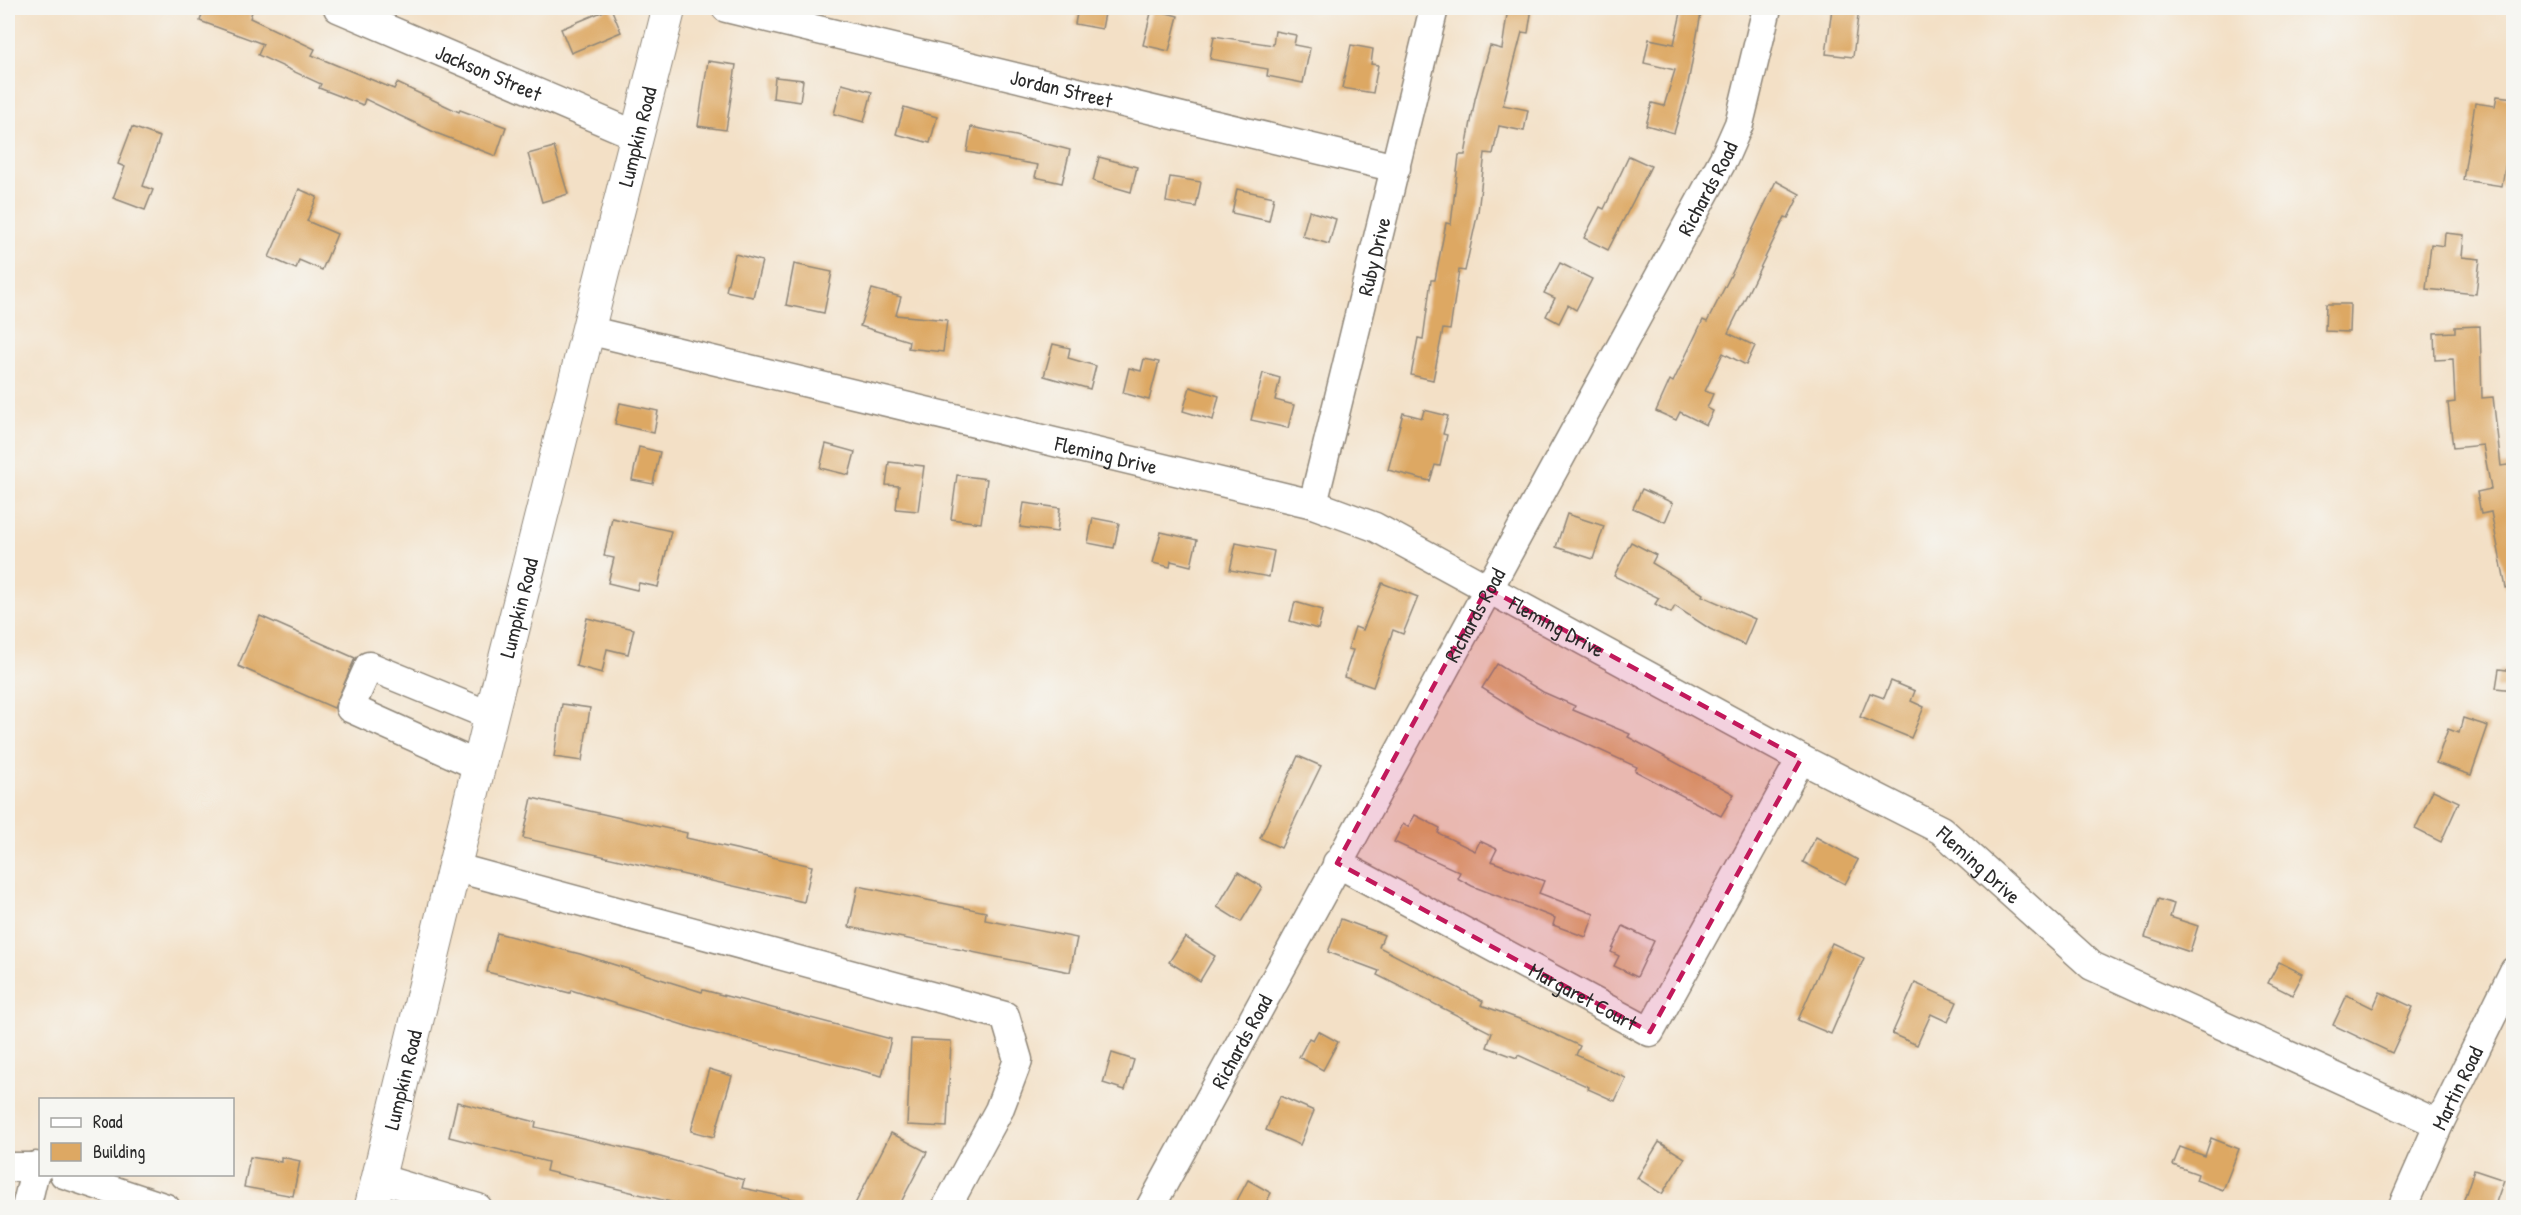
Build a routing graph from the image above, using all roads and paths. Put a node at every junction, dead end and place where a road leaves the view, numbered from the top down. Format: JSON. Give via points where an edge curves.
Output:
{"nodes":[{"id":1,"x":339,"y":8,"type":"edge"},
{"id":2,"x":669,"y":8,"type":"edge"},
{"id":3,"x":726,"y":8,"type":"edge"},
{"id":4,"x":1434,"y":8,"type":"edge"},
{"id":5,"x":1767,"y":8,"type":"edge"},
{"id":6,"x":638,"y":136,"type":"junction"},
{"id":7,"x":1396,"y":168,"type":"junction"},
{"id":8,"x":587,"y":330,"type":"junction"},
{"id":9,"x":1313,"y":504,"type":"junction"},
{"id":10,"x":1487,"y":588,"type":"junction"},
{"id":11,"x":491,"y":716,"type":"junction"},
{"id":12,"x":1801,"y":759,"type":"junction"},
{"id":13,"x":479,"y":766,"type":"junction"},
{"id":14,"x":1337,"y":863,"type":"junction"},
{"id":15,"x":453,"y":867,"type":"junction"},
{"id":16,"x":2514,"y":971,"type":"edge"},
{"id":17,"x":2439,"y":1124,"type":"junction"},
{"id":18,"x":38,"y":1166,"type":"edge"},
{"id":19,"x":8,"y":1167,"type":"edge"},
{"id":20,"x":70,"y":1176,"type":"edge"},
{"id":21,"x":374,"y":1193,"type":"edge"},
{"id":22,"x":26,"y":1208,"type":"edge"},
{"id":23,"x":166,"y":1208,"type":"edge"},
{"id":24,"x":478,"y":1208,"type":"edge"},
{"id":25,"x":946,"y":1208,"type":"edge"},
{"id":26,"x":1150,"y":1208,"type":"edge"},
{"id":27,"x":2402,"y":1208,"type":"edge"}],
"edges":[{"from":1,"to":6,"type":"street","name":"Jackson Street"},
{"from":2,"to":6,"type":"main road","name":"Lumpkin Road"},
{"from":3,"to":7,"type":"street","name":"Jordan Street"},
{"from":4,"to":7,"type":"street","name":"Ruby Drive"},
{"from":5,"to":10,"type":"street","name":"Richards Road","via":[[1732,143]]},
{"from":6,"to":8,"type":"main road","name":"Lumpkin Road"},
{"from":7,"to":9,"type":"street","name":"Ruby Drive"},
{"from":8,"to":9,"type":"street","name":"Fleming Drive"},
{"from":8,"to":11,"type":"main road","name":"Lumpkin Road"},
{"from":9,"to":10,"type":"street","name":"Fleming Drive","via":[[1375,527]]},
{"from":10,"to":12,"type":"street","name":"Fleming Drive"},
{"from":10,"to":14,"type":"street","name":"Richards Road"},
{"from":11,"to":13,"type":"main road","name":"Lumpkin Road"},
{"from":11,"to":13,"type":"street","via":[[369,666],[350,708]]},
{"from":12,"to":14,"type":"street","name":"Margaret Court","via":[[1650,1032]]},
{"from":12,"to":17,"type":"street","name":"Fleming Drive","via":[[1941,830],[2092,966]]},
{"from":13,"to":15,"type":"main road","name":"Lumpkin Road"},
{"from":14,"to":26,"type":"street","name":"Richards Road"},
{"from":15,"to":21,"type":"main road","name":"Lumpkin Road"},
{"from":15,"to":25,"type":"street","via":[[1005,1016],[1018,1060],[999,1110]]},
{"from":16,"to":17,"type":"street","name":"Martin Road"},
{"from":17,"to":27,"type":"street","name":"Martin Road"},
{"from":18,"to":19,"type":"street"},
{"from":18,"to":22,"type":"street"},
{"from":20,"to":23,"type":"street"},
{"from":21,"to":24,"type":"street"}]}
